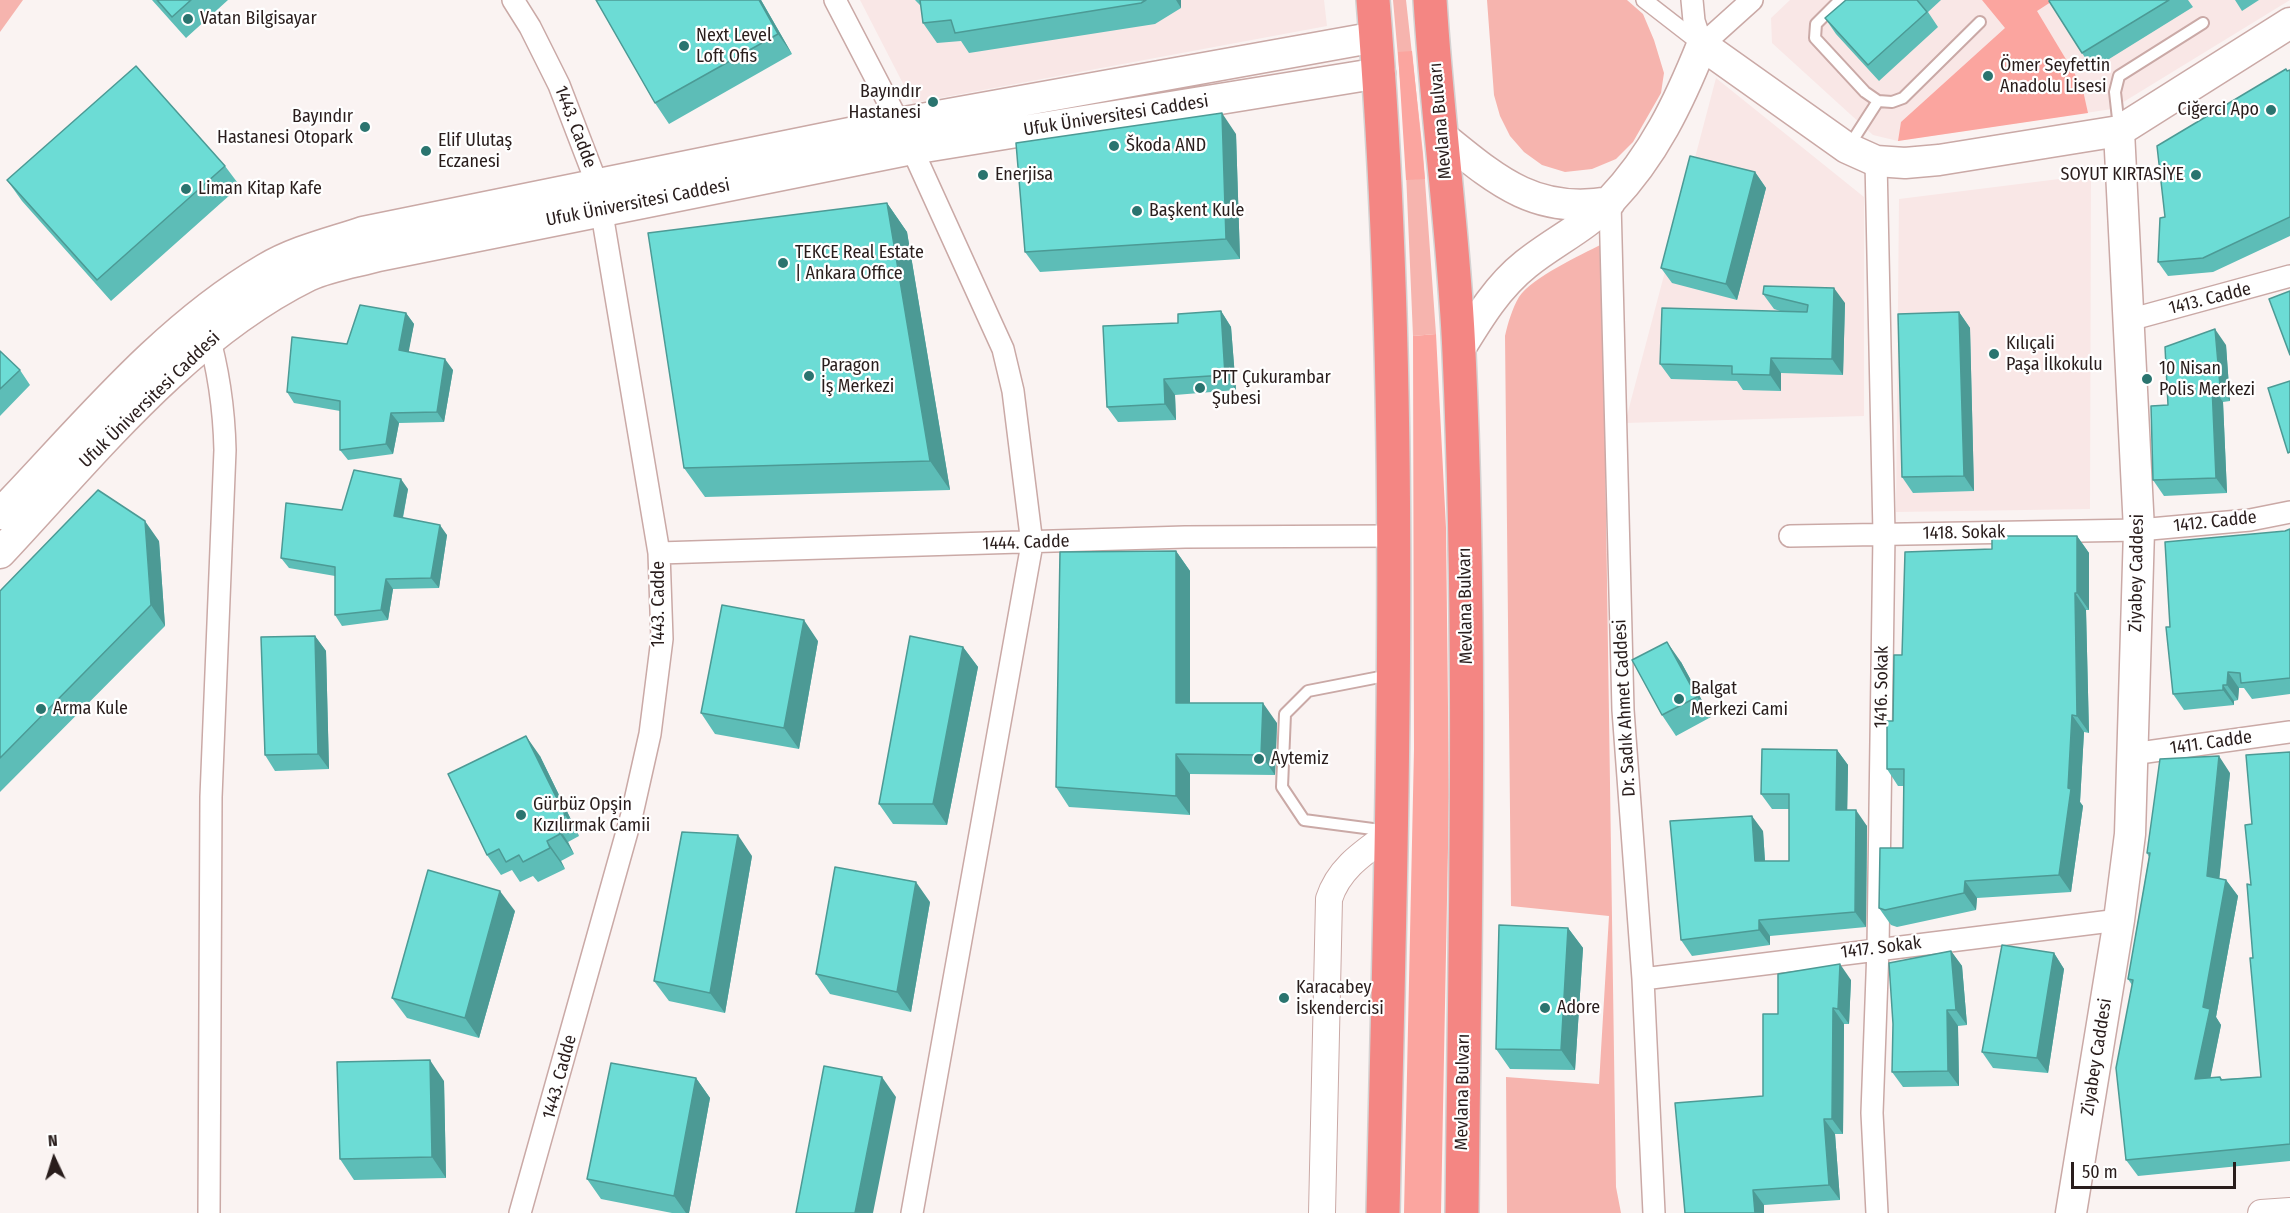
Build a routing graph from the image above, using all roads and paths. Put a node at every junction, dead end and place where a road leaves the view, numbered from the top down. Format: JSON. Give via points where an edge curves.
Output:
{"nodes":[{"id":1,"x":513,"y":0,"type":"edge"},
{"id":2,"x":835,"y":0,"type":"edge"},
{"id":3,"x":1373,"y":0,"type":"edge"},
{"id":4,"x":1430,"y":0,"type":"edge"},
{"id":5,"x":1644,"y":0,"type":"edge"},
{"id":6,"x":1692,"y":0,"type":"edge"},
{"id":7,"x":1752,"y":0,"type":"edge"},
{"id":8,"x":1840,"y":0,"type":"edge"},
{"id":9,"x":1980,"y":22,"type":"dead end"},
{"id":10,"x":2203,"y":23,"type":"dead end"},
{"id":11,"x":2290,"y":24,"type":"edge"},
{"id":12,"x":1376,"y":37,"type":"junction"},
{"id":13,"x":1702,"y":45,"type":"junction"},
{"id":14,"x":1380,"y":73,"type":"junction"},
{"id":15,"x":1878,"y":101,"type":"junction"},
{"id":16,"x":899,"y":123,"type":"junction"},
{"id":17,"x":2119,"y":131,"type":"junction"},
{"id":18,"x":1443,"y":137,"type":"junction"},
{"id":19,"x":1847,"y":148,"type":"junction"},
{"id":20,"x":912,"y":149,"type":"junction"},
{"id":21,"x":1876,"y":161,"type":"junction"},
{"id":22,"x":599,"y":197,"type":"junction"},
{"id":23,"x":1610,"y":202,"type":"junction"},
{"id":24,"x":2290,"y":276,"type":"edge"},
{"id":25,"x":2129,"y":320,"type":"junction"},
{"id":26,"x":205,"y":326,"type":"junction"},
{"id":27,"x":1459,"y":350,"type":"junction"},
{"id":28,"x":2290,"y":512,"type":"edge"},
{"id":29,"x":0,"y":514,"type":"edge"},
{"id":30,"x":2139,"y":530,"type":"junction"},
{"id":31,"x":1884,"y":534,"type":"junction"},
{"id":32,"x":1393,"y":536,"type":"junction"},
{"id":33,"x":1790,"y":536,"type":"dead end"},
{"id":34,"x":1032,"y":544,"type":"junction"},
{"id":35,"x":0,"y":553,"type":"edge"},
{"id":36,"x":659,"y":553,"type":"junction"},
{"id":37,"x":1394,"y":674,"type":"junction"},
{"id":38,"x":2290,"y":732,"type":"edge"},
{"id":39,"x":2132,"y":754,"type":"junction"},
{"id":40,"x":1392,"y":832,"type":"junction"},
{"id":41,"x":2120,"y":920,"type":"junction"},
{"id":42,"x":1878,"y":948,"type":"junction"},
{"id":43,"x":1643,"y":979,"type":"junction"},
{"id":44,"x":2290,"y":1211,"type":"edge"},
{"id":45,"x":209,"y":1213,"type":"edge"},
{"id":46,"x":520,"y":1213,"type":"edge"},
{"id":47,"x":912,"y":1213,"type":"edge"},
{"id":48,"x":1322,"y":1213,"type":"edge"},
{"id":49,"x":1383,"y":1213,"type":"edge"},
{"id":50,"x":1462,"y":1213,"type":"edge"},
{"id":51,"x":1654,"y":1213,"type":"edge"},
{"id":52,"x":1878,"y":1213,"type":"edge"},
{"id":53,"x":2071,"y":1213,"type":"edge"},
{"id":54,"x":2261,"y":1213,"type":"edge"}],
"edges":[{"from":1,"to":22,"type":"street","name":"1443. Cadde","via":[[559,85]]},
{"from":2,"to":16,"type":"street"},
{"from":3,"to":12,"type":"highway"},
{"from":4,"to":18,"type":"highway","name":"Mevlana Bulvarı"},
{"from":5,"to":13,"type":"street"},
{"from":6,"to":13,"type":"street"},
{"from":7,"to":13,"type":"street"},
{"from":8,"to":15,"type":"lane","via":[[1816,24],[1815,38]]},
{"from":9,"to":15,"type":"lane","via":[[1903,98]]},
{"from":10,"to":17,"type":"lane","via":[[2120,76],[2115,92]]},
{"from":11,"to":17,"type":"main road"},
{"from":12,"to":14,"type":"highway"},
{"from":12,"to":16,"type":"main road","name":"Ufuk Üniversitesi Caddesi"},
{"from":13,"to":19,"type":"main road"},
{"from":13,"to":23,"type":"main road","via":[[1679,102],[1656,144]]},
{"from":14,"to":20,"type":"main road","name":"Ufuk Üniversitesi Caddesi"},
{"from":14,"to":32,"type":"highway"},
{"from":15,"to":19,"type":"lane"},
{"from":16,"to":20,"type":"main road"},
{"from":16,"to":22,"type":"main road","name":"Ufuk Üniversitesi Caddesi"},
{"from":17,"to":21,"type":"main road","via":[[1939,160]]},
{"from":17,"to":25,"type":"main road","name":"Ziyabey Caddesi"},
{"from":18,"to":23,"type":"main road","via":[[1482,168],[1531,196],[1582,207]]},
{"from":18,"to":27,"type":"highway","name":"Mevlana Bulvarı"},
{"from":19,"to":21,"type":"main road"},
{"from":20,"to":22,"type":"main road","name":"Ufuk Üniversitesi Caddesi"},
{"from":20,"to":34,"type":"street","via":[[1003,349],[1013,391]]},
{"from":21,"to":31,"type":"street","name":"1416. Sokak"},
{"from":22,"to":26,"type":"main road","name":"Ufuk Üniversitesi Caddesi","via":[[363,232],[308,249],[266,269]]},
{"from":22,"to":36,"type":"street","name":"1443. Cadde"},
{"from":23,"to":27,"type":"main road","via":[[1512,276]]},
{"from":23,"to":43,"type":"street","name":"Dr. Sadık Ahmet Caddesi","via":[[1623,710]]},
{"from":24,"to":25,"type":"street","name":"1413. Cadde"},
{"from":25,"to":30,"type":"main road","name":"Ziyabey Caddesi"},
{"from":26,"to":29,"type":"main road","name":"Ufuk Üniversitesi Caddesi","via":[[142,367]]},
{"from":26,"to":35,"type":"main road","name":"Ufuk Üniversitesi Caddesi","via":[[130,415]]},
{"from":26,"to":45,"type":"street","via":[[219,373],[225,450],[211,797]]},
{"from":27,"to":50,"type":"highway","name":"Mevlana Bulvarı","via":[[1467,791]]},
{"from":28,"to":30,"type":"street","name":"1412. Cadde","via":[[2250,520]]},
{"from":30,"to":31,"type":"street","name":"1418. Sokak"},
{"from":30,"to":39,"type":"main road","name":"Ziyabey Caddesi"},
{"from":31,"to":33,"type":"street","name":"1418. Sokak"},
{"from":31,"to":42,"type":"street","name":"1416. Sokak"},
{"from":32,"to":34,"type":"street","name":"1444. Cadde","via":[[1185,537]]},
{"from":32,"to":37,"type":"highway"},
{"from":34,"to":36,"type":"street","name":"1444. Cadde"},
{"from":34,"to":47,"type":"street"},
{"from":36,"to":46,"type":"street","name":"1443. Cadde","via":[[662,639],[650,734],[633,814]]},
{"from":37,"to":40,"type":"highway"},
{"from":37,"to":40,"type":"lane","via":[[1301,694],[1285,714],[1282,787],[1304,820]]},
{"from":38,"to":39,"type":"street","name":"1411. Cadde"},
{"from":39,"to":41,"type":"main road","name":"Ziyabey Caddesi","via":[[2130,834]]},
{"from":40,"to":48,"type":"street","via":[[1351,863],[1333,886],[1329,900]]},
{"from":40,"to":49,"type":"highway"},
{"from":41,"to":42,"type":"street","name":"1417. Sokak"},
{"from":41,"to":53,"type":"main road","name":"Ziyabey Caddesi"},
{"from":42,"to":43,"type":"street","name":"1417. Sokak"},
{"from":42,"to":52,"type":"street","name":"1416. Sokak","via":[[1872,1113]]},
{"from":43,"to":51,"type":"street","name":"Dr. Sadık Ahmet Caddesi"},
{"from":44,"to":54,"type":"street"}]}
